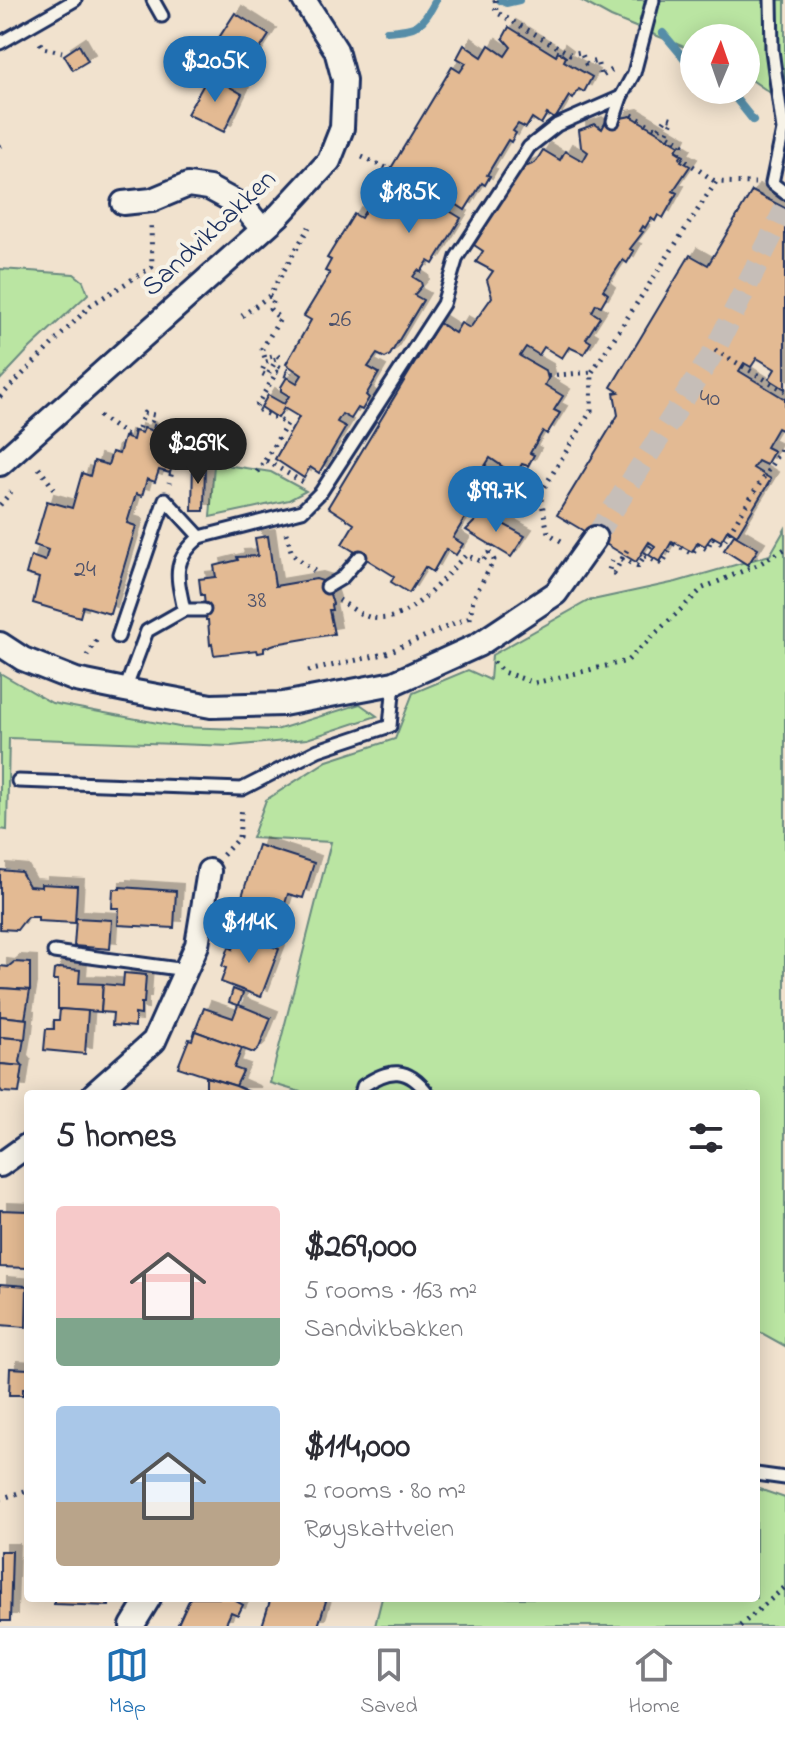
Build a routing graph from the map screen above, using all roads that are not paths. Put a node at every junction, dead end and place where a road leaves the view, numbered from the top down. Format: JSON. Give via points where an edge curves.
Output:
{"nodes":[{"id":1,"x":75,"y":0,"type":"edge"},
{"id":2,"x":153,"y":0,"type":"edge"},
{"id":3,"x":304,"y":0,"type":"edge"},
{"id":4,"x":653,"y":0,"type":"edge"},
{"id":5,"x":771,"y":0,"type":"edge"},
{"id":6,"x":162,"y":16,"type":"dead end"},
{"id":7,"x":0,"y":43,"type":"edge"},
{"id":8,"x":621,"y":97,"type":"junction"},
{"id":9,"x":613,"y":121,"type":"dead end"},
{"id":10,"x":785,"y":193,"type":"edge"},
{"id":11,"x":123,"y":203,"type":"dead end"},
{"id":12,"x":262,"y":229,"type":"junction"},
{"id":13,"x":0,"y":464,"type":"edge"},
{"id":14,"x":200,"y":537,"type":"junction"},
{"id":15,"x":595,"y":538,"type":"tunnel mouth"},
{"id":16,"x":360,"y":557,"type":"dead end"},
{"id":17,"x":327,"y":587,"type":"dead end"},
{"id":18,"x":184,"y":610,"type":"junction"},
{"id":19,"x":204,"y":610,"type":"dead end"},
{"id":20,"x":118,"y":637,"type":"dead end"},
{"id":21,"x":0,"y":644,"type":"edge"},
{"id":22,"x":128,"y":679,"type":"junction"},
{"id":23,"x":394,"y":683,"type":"junction"},
{"id":24,"x":18,"y":781,"type":"dead end"},
{"id":25,"x":209,"y":871,"type":"road end"},
{"id":26,"x":54,"y":952,"type":"dead end"},
{"id":27,"x":186,"y":970,"type":"junction"},
{"id":28,"x":99,"y":1090,"type":"edge"},
{"id":29,"x":362,"y":1090,"type":"edge"},
{"id":30,"x":424,"y":1090,"type":"edge"},
{"id":31,"x":24,"y":1148,"type":"edge"},
{"id":32,"x":0,"y":1165,"type":"edge"},
{"id":33,"x":760,"y":1475,"type":"edge"},
{"id":34,"x":785,"y":1478,"type":"edge"},
{"id":35,"x":147,"y":1602,"type":"edge"},
{"id":36,"x":132,"y":1626,"type":"edge"}],
"edges":[{"from":1,"to":7,"type":"lane"},
{"from":2,"to":6,"type":"lane"},
{"from":3,"to":12,"type":"street","name":"Sandvikbakken","via":[[336,50],[344,80],[342,128],[329,161]]},
{"from":4,"to":8,"type":"lane","via":[[634,73]]},
{"from":5,"to":10,"type":"lane","via":[[783,130],[772,183]]},
{"from":8,"to":9,"type":"lane"},
{"from":8,"to":14,"type":"lane","via":[[557,125],[529,147],[457,257],[443,304],[321,492],[302,511]]},
{"from":11,"to":12,"type":"street","via":[[152,200],[188,185],[209,188],[244,207]]},
{"from":12,"to":13,"type":"street","name":"Sandvikbakken"},
{"from":14,"to":18,"type":"lane","via":[[181,557],[178,580]]},
{"from":14,"to":20,"type":"lane","via":[[165,499]]},
{"from":15,"to":23,"type":"street","via":[[556,593],[478,645]]},
{"from":16,"to":17,"type":"lane"},
{"from":18,"to":19,"type":"lane"},
{"from":18,"to":22,"type":"lane","via":[[147,631]]},
{"from":21,"to":22,"type":"street","via":[[76,680]]},
{"from":22,"to":23,"type":"street","via":[[211,706],[283,704]]},
{"from":23,"to":24,"type":"lane","via":[[390,726],[318,750],[242,789]]},
{"from":25,"to":27,"type":"street","via":[[197,945]]},
{"from":26,"to":27,"type":"lane"},
{"from":27,"to":28,"type":"street","via":[[154,1041]]},
{"from":29,"to":30,"type":"lane","via":[[383,1072],[407,1074]]},
{"from":31,"to":32,"type":"street"},
{"from":33,"to":34,"type":"lane"},
{"from":35,"to":36,"type":"street"}]}
